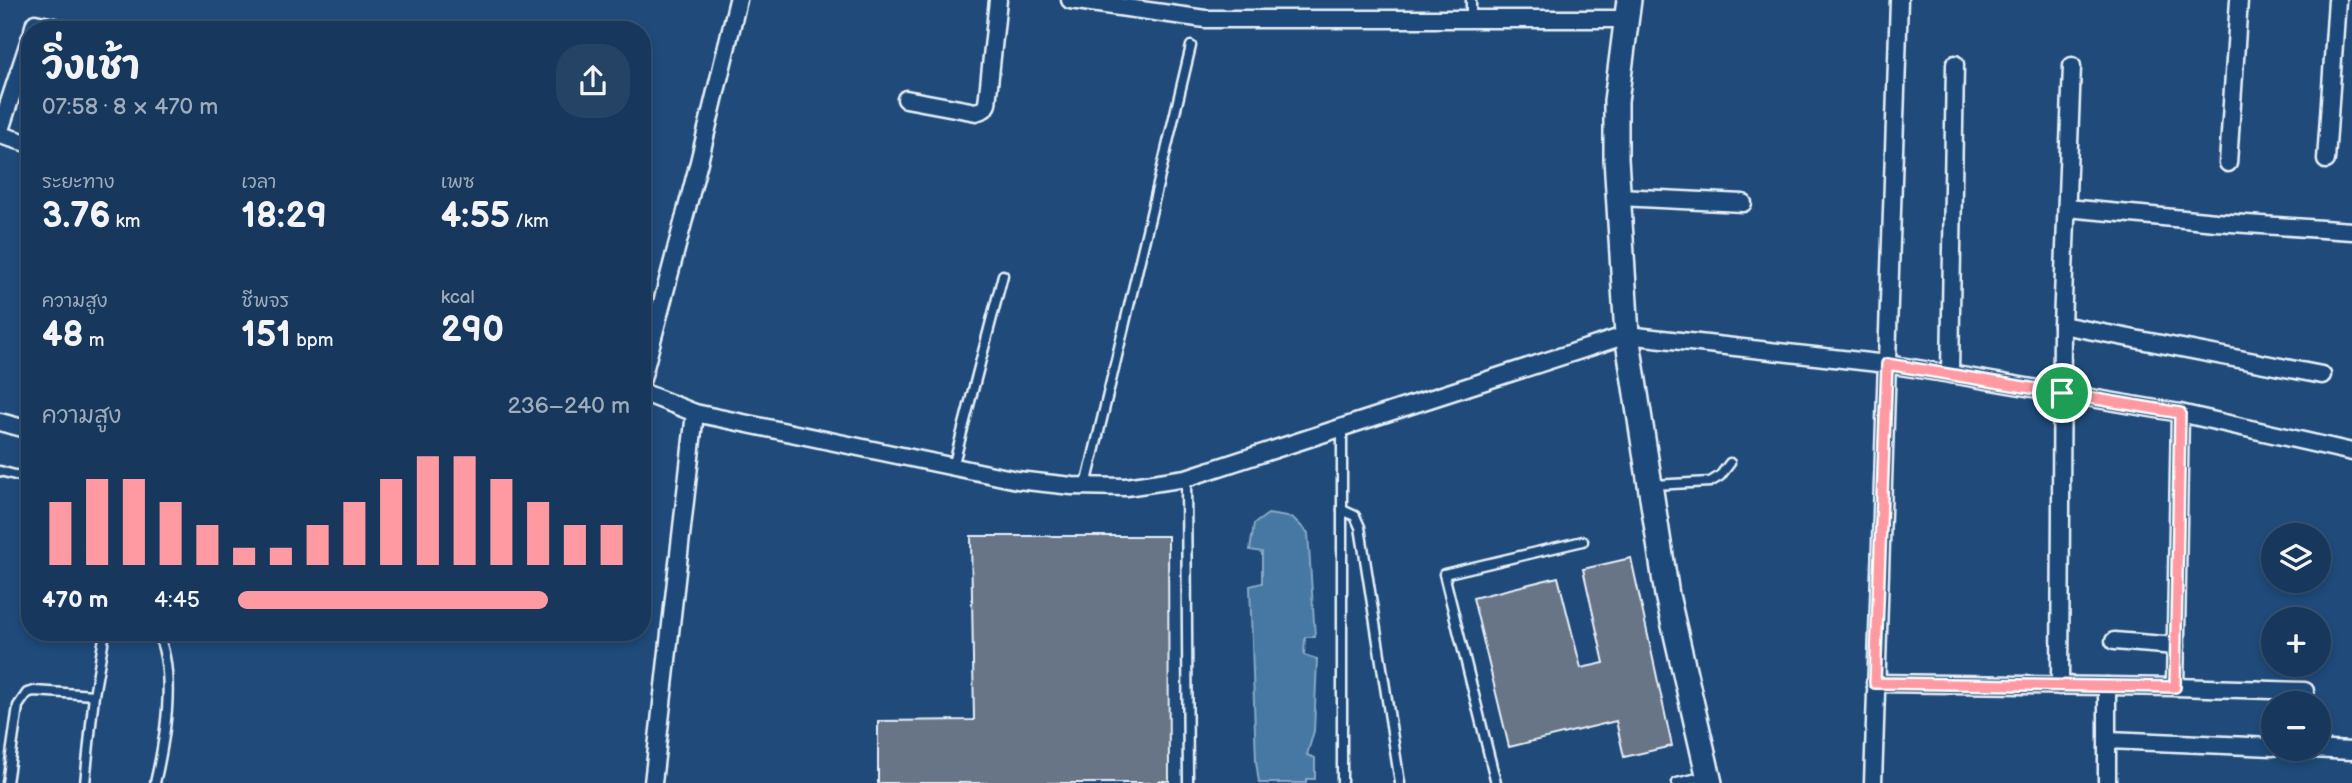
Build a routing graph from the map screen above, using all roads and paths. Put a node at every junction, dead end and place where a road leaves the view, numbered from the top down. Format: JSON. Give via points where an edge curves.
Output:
{"nodes":[{"id":1,"x":738,"y":0,"type":"edge"},
{"id":2,"x":998,"y":0,"type":"edge"},
{"id":3,"x":1070,"y":0,"type":"edge"},
{"id":4,"x":1471,"y":0,"type":"edge"},
{"id":5,"x":1899,"y":0,"type":"edge"},
{"id":6,"x":2239,"y":0,"type":"edge"},
{"id":7,"x":2337,"y":0,"type":"edge"},
{"id":8,"x":1628,"y":10,"type":"edge"},
{"id":9,"x":1471,"y":18,"type":"junction"},
{"id":10,"x":1191,"y":46,"type":"dead end"},
{"id":11,"x":1955,"y":64,"type":"dead end"},
{"id":12,"x":2071,"y":66,"type":"dead end"},
{"id":13,"x":21,"y":67,"type":"edge"},
{"id":14,"x":906,"y":99,"type":"dead end"},
{"id":15,"x":0,"y":132,"type":"edge"},
{"id":16,"x":21,"y":140,"type":"edge"},
{"id":17,"x":2326,"y":160,"type":"dead end"},
{"id":18,"x":2228,"y":163,"type":"dead end"},
{"id":19,"x":1619,"y":197,"type":"junction"},
{"id":20,"x":1744,"y":203,"type":"dead end"},
{"id":21,"x":2067,"y":208,"type":"junction"},
{"id":22,"x":2352,"y":231,"type":"edge"},
{"id":23,"x":1003,"y":275,"type":"dead end"},
{"id":24,"x":651,"y":319,"type":"edge"},
{"id":25,"x":2062,"y":325,"type":"junction"},
{"id":26,"x":1627,"y":334,"type":"junction"},
{"id":27,"x":1887,"y":364,"type":"junction"},
{"id":28,"x":1950,"y":374,"type":"junction"},
{"id":29,"x":2322,"y":374,"type":"dead end"},
{"id":30,"x":2062,"y":393,"type":"junction"},
{"id":31,"x":651,"y":396,"type":"edge"},
{"id":32,"x":695,"y":413,"type":"junction"},
{"id":33,"x":2180,"y":413,"type":"junction"},
{"id":34,"x":0,"y":422,"type":"edge"},
{"id":35,"x":21,"y":428,"type":"edge"},
{"id":36,"x":1342,"y":428,"type":"junction"},
{"id":37,"x":2352,"y":452,"type":"edge"},
{"id":38,"x":1730,"y":463,"type":"dead end"},
{"id":39,"x":953,"y":467,"type":"junction"},
{"id":40,"x":0,"y":471,"type":"edge"},
{"id":41,"x":21,"y":477,"type":"edge"},
{"id":42,"x":1186,"y":478,"type":"junction"},
{"id":43,"x":1086,"y":486,"type":"junction"},
{"id":44,"x":1650,"y":486,"type":"junction"},
{"id":45,"x":1342,"y":510,"type":"junction"},
{"id":46,"x":1583,"y":541,"type":"dead end"},
{"id":47,"x":103,"y":641,"type":"edge"},
{"id":48,"x":160,"y":641,"type":"edge"},
{"id":49,"x":2114,"y":641,"type":"dead end"},
{"id":50,"x":2176,"y":646,"type":"junction"},
{"id":51,"x":1875,"y":683,"type":"junction"},
{"id":52,"x":2060,"y":686,"type":"junction"},
{"id":53,"x":2107,"y":686,"type":"junction"},
{"id":54,"x":2175,"y":687,"type":"junction"},
{"id":55,"x":2305,"y":691,"type":"dead end"},
{"id":56,"x":94,"y":695,"type":"junction"},
{"id":57,"x":2108,"y":740,"type":"junction"},
{"id":58,"x":2352,"y":745,"type":"edge"},
{"id":59,"x":2261,"y":746,"type":"edge"},
{"id":60,"x":2331,"y":750,"type":"edge"},
{"id":61,"x":2352,"y":751,"type":"edge"},
{"id":62,"x":1709,"y":779,"type":"edge"},
{"id":63,"x":7,"y":783,"type":"edge"},
{"id":64,"x":85,"y":783,"type":"edge"},
{"id":65,"x":155,"y":783,"type":"edge"},
{"id":66,"x":653,"y":783,"type":"edge"},
{"id":67,"x":1188,"y":783,"type":"edge"},
{"id":68,"x":1342,"y":783,"type":"edge"},
{"id":69,"x":1400,"y":783,"type":"edge"},
{"id":70,"x":1496,"y":783,"type":"edge"},
{"id":71,"x":1677,"y":783,"type":"edge"},
{"id":72,"x":1873,"y":783,"type":"edge"},
{"id":73,"x":2107,"y":783,"type":"edge"}],
"edges":[{"from":1,"to":24,"type":"street","via":[[699,162]]},
{"from":2,"to":14,"type":"street","via":[[984,109],[976,112]]},
{"from":3,"to":9,"type":"street","via":[[1205,19]]},
{"from":4,"to":9,"type":"lane"},
{"from":5,"to":27,"type":"street"},
{"from":6,"to":18,"type":"street"},
{"from":7,"to":17,"type":"street"},
{"from":8,"to":9,"type":"street"},
{"from":8,"to":19,"type":"main road","via":[[1616,101]]},
{"from":10,"to":43,"type":"lane"},
{"from":11,"to":28,"type":"street"},
{"from":12,"to":21,"type":"street"},
{"from":13,"to":15,"type":"street"},
{"from":15,"to":16,"type":"street"},
{"from":19,"to":20,"type":"street"},
{"from":19,"to":26,"type":"main road"},
{"from":21,"to":22,"type":"street"},
{"from":21,"to":25,"type":"street"},
{"from":23,"to":39,"type":"lane"},
{"from":25,"to":29,"type":"street"},
{"from":25,"to":30,"type":"street"},
{"from":26,"to":27,"type":"street"},
{"from":26,"to":36,"type":"street"},
{"from":26,"to":44,"type":"main road"},
{"from":27,"to":28,"type":"street"},
{"from":27,"to":51,"type":"street"},
{"from":28,"to":30,"type":"street"},
{"from":30,"to":33,"type":"street"},
{"from":30,"to":52,"type":"street"},
{"from":31,"to":32,"type":"street"},
{"from":32,"to":39,"type":"street"},
{"from":32,"to":66,"type":"street"},
{"from":33,"to":37,"type":"street"},
{"from":33,"to":50,"type":"street"},
{"from":34,"to":35,"type":"street"},
{"from":36,"to":42,"type":"street"},
{"from":36,"to":45,"type":"lane"},
{"from":38,"to":44,"type":"lane","via":[[1710,482]]},
{"from":39,"to":43,"type":"street","via":[[1017,480]]},
{"from":40,"to":41,"type":"lane"},
{"from":42,"to":43,"type":"street","via":[[1126,487]]},
{"from":42,"to":67,"type":"lane"},
{"from":44,"to":62,"type":"main road","via":[[1667,595]]},
{"from":45,"to":68,"type":"lane"},
{"from":45,"to":69,"type":"lane","via":[[1355,516],[1360,527]]},
{"from":46,"to":70,"type":"lane","via":[[1444,574]]},
{"from":47,"to":56,"type":"lane"},
{"from":48,"to":65,"type":"lane","via":[[166,680],[165,739]]},
{"from":49,"to":50,"type":"street"},
{"from":50,"to":54,"type":"street"},
{"from":51,"to":52,"type":"street"},
{"from":51,"to":72,"type":"street"},
{"from":52,"to":53,"type":"street"},
{"from":53,"to":54,"type":"street"},
{"from":53,"to":57,"type":"street"},
{"from":54,"to":55,"type":"street"},
{"from":56,"to":63,"type":"lane","via":[[34,691],[23,697]]},
{"from":56,"to":64,"type":"lane"},
{"from":57,"to":59,"type":"street"},
{"from":57,"to":73,"type":"street"},
{"from":58,"to":61,"type":"street"},
{"from":60,"to":61,"type":"street"},
{"from":62,"to":71,"type":"lane"}]}
